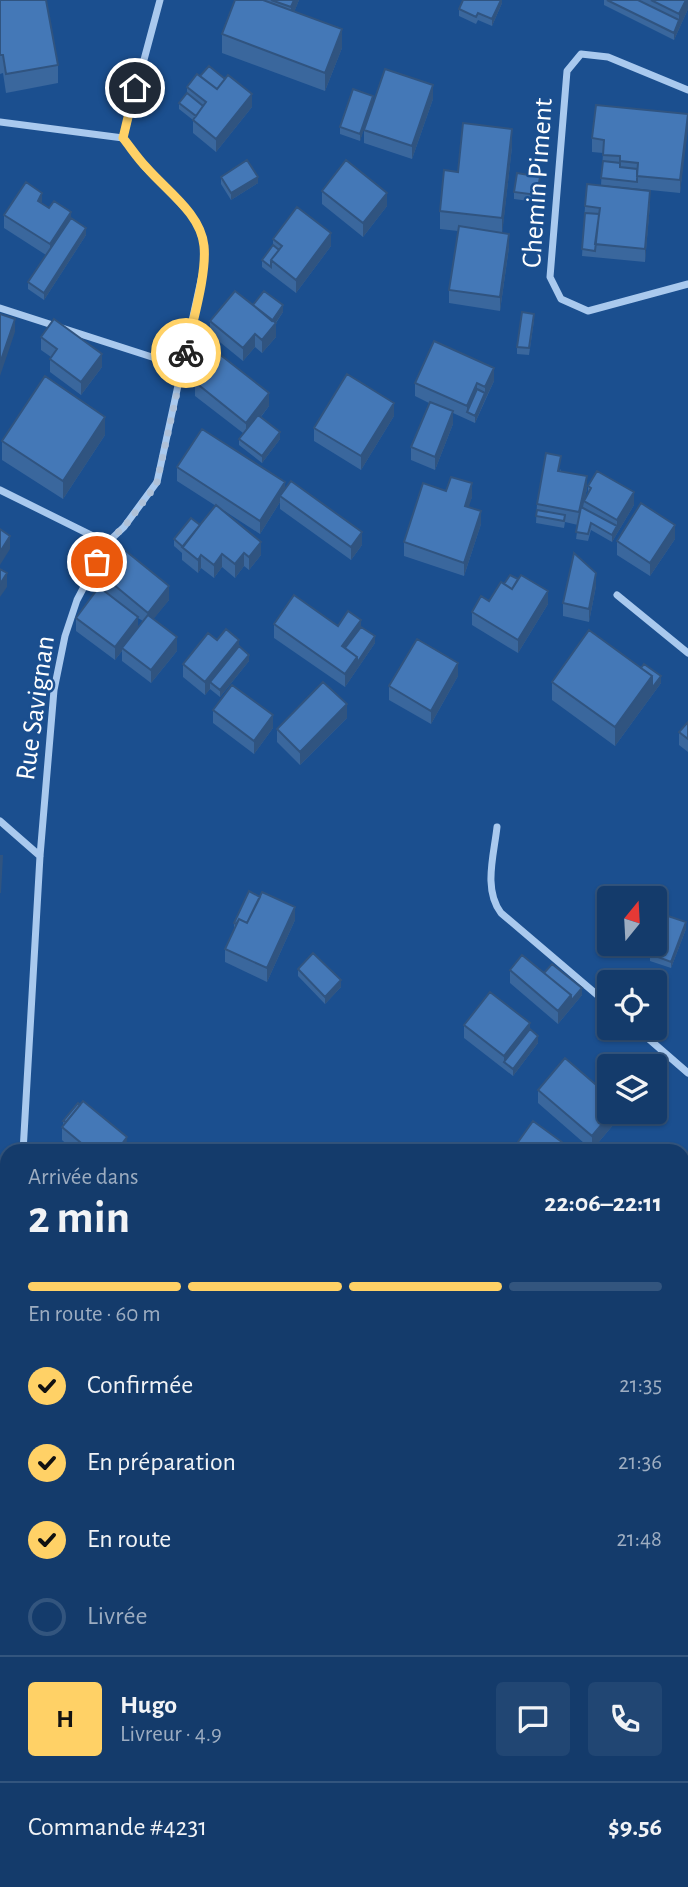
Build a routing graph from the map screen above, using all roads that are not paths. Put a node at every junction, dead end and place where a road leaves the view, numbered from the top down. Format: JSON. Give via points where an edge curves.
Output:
{"nodes":[{"id":1,"x":160,"y":0,"type":"edge"},
{"id":2,"x":688,"y":90,"type":"edge"},
{"id":3,"x":0,"y":122,"type":"edge"},
{"id":4,"x":123,"y":138,"type":"junction"},
{"id":5,"x":688,"y":284,"type":"edge"},
{"id":6,"x":0,"y":308,"type":"edge"},
{"id":7,"x":183,"y":367,"type":"junction"},
{"id":8,"x":0,"y":490,"type":"edge"},
{"id":9,"x":107,"y":542,"type":"junction"},
{"id":10,"x":617,"y":595,"type":"dead end"},
{"id":11,"x":688,"y":653,"type":"edge"},
{"id":12,"x":0,"y":821,"type":"edge"},
{"id":13,"x":497,"y":827,"type":"dead end"},
{"id":14,"x":40,"y":856,"type":"junction"},
{"id":15,"x":597,"y":995,"type":"edge"},
{"id":16,"x":650,"y":1040,"type":"edge"},
{"id":17,"x":688,"y":1073,"type":"edge"},
{"id":18,"x":23,"y":1144,"type":"edge"}],
"edges":[{"from":1,"to":4,"type":"street"},
{"from":2,"to":5,"type":"street","name":"Chemin Piment","via":[[608,57],[581,54],[567,71],[550,276],[561,299],[588,311]]},
{"from":3,"to":4,"type":"street"},
{"from":4,"to":7,"type":"street","name":"Rue Savignan","via":[[190,213],[204,245],[204,266]]},
{"from":6,"to":7,"type":"street"},
{"from":7,"to":9,"type":"street","name":"Rue Savignan","via":[[157,482]]},
{"from":8,"to":9,"type":"street"},
{"from":9,"to":14,"type":"street","name":"Rue Savignan","via":[[77,600],[65,636],[54,690]]},
{"from":10,"to":11,"type":"street"},
{"from":12,"to":14,"type":"street"},
{"from":13,"to":15,"type":"street","via":[[492,902]]},
{"from":14,"to":18,"type":"street","name":"Rue Savignan"},
{"from":16,"to":17,"type":"street"}]}
